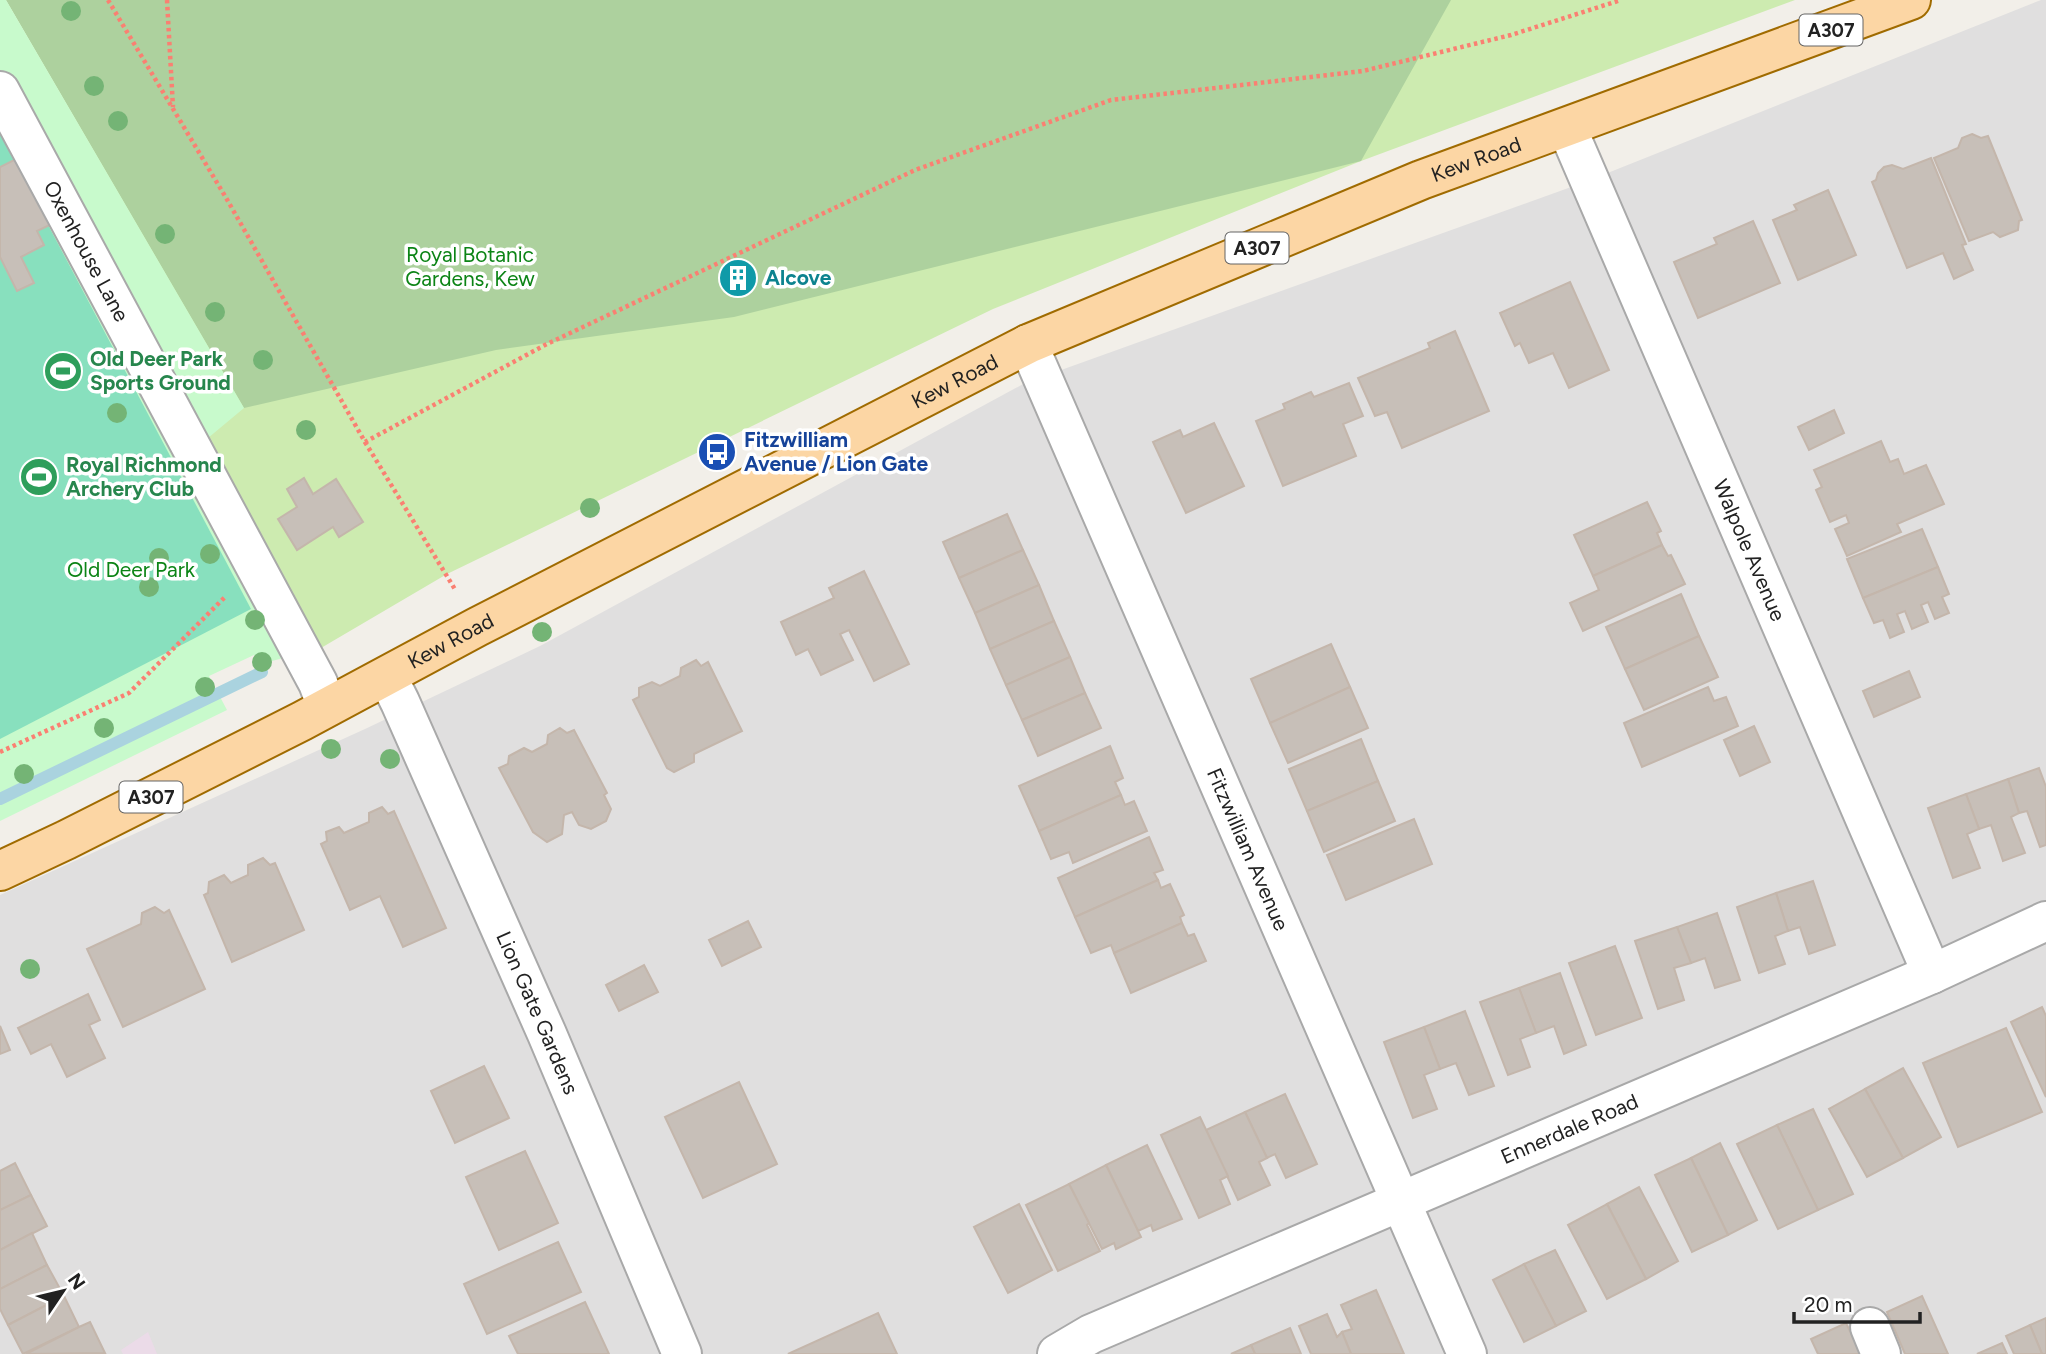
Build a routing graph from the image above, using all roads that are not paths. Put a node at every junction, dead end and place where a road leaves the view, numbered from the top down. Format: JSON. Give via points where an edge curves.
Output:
{"nodes":[{"id":1,"x":1911,"y":0,"type":"edge"},
{"id":2,"x":0,"y":91,"type":"edge"},
{"id":3,"x":1567,"y":128,"type":"junction"},
{"id":4,"x":1028,"y":344,"type":"junction"},
{"id":5,"x":387,"y":676,"type":"junction"},
{"id":6,"x":327,"y":707,"type":"junction"},
{"id":7,"x":0,"y":870,"type":"edge"},
{"id":8,"x":2046,"y":921,"type":"edge"},
{"id":9,"x":1932,"y":974,"type":"junction"},
{"id":10,"x":1401,"y":1202,"type":"junction"},
{"id":11,"x":682,"y":1354,"type":"edge"},
{"id":12,"x":1057,"y":1354,"type":"edge"},
{"id":13,"x":1467,"y":1354,"type":"edge"}],
"edges":[{"from":1,"to":3,"type":"main road","name":"Kew Road","number":"A307"},
{"from":2,"to":6,"type":"street","name":"Oxenhouse Lane"},
{"from":3,"to":4,"type":"main road","name":"Kew Road","number":"A307","via":[[1421,180]]},
{"from":3,"to":9,"type":"street","name":"Walpole Avenue"},
{"from":4,"to":5,"type":"main road","name":"Kew Road","number":"A307"},
{"from":4,"to":10,"type":"street","name":"Fitzwilliam Avenue"},
{"from":5,"to":6,"type":"main road","name":"Kew Road","number":"A307"},
{"from":5,"to":11,"type":"street","name":"Lion Gate Gardens","via":[[547,1034]]},
{"from":6,"to":7,"type":"main road","name":"Kew Road","number":"A307"},
{"from":8,"to":9,"type":"street","name":"Ennerdale Road"},
{"from":9,"to":10,"type":"street","name":"Ennerdale Road"},
{"from":10,"to":12,"type":"street","name":"Ennerdale Road","via":[[1091,1334]]},
{"from":10,"to":13,"type":"street","name":"Fitzwilliam Avenue"}]}
